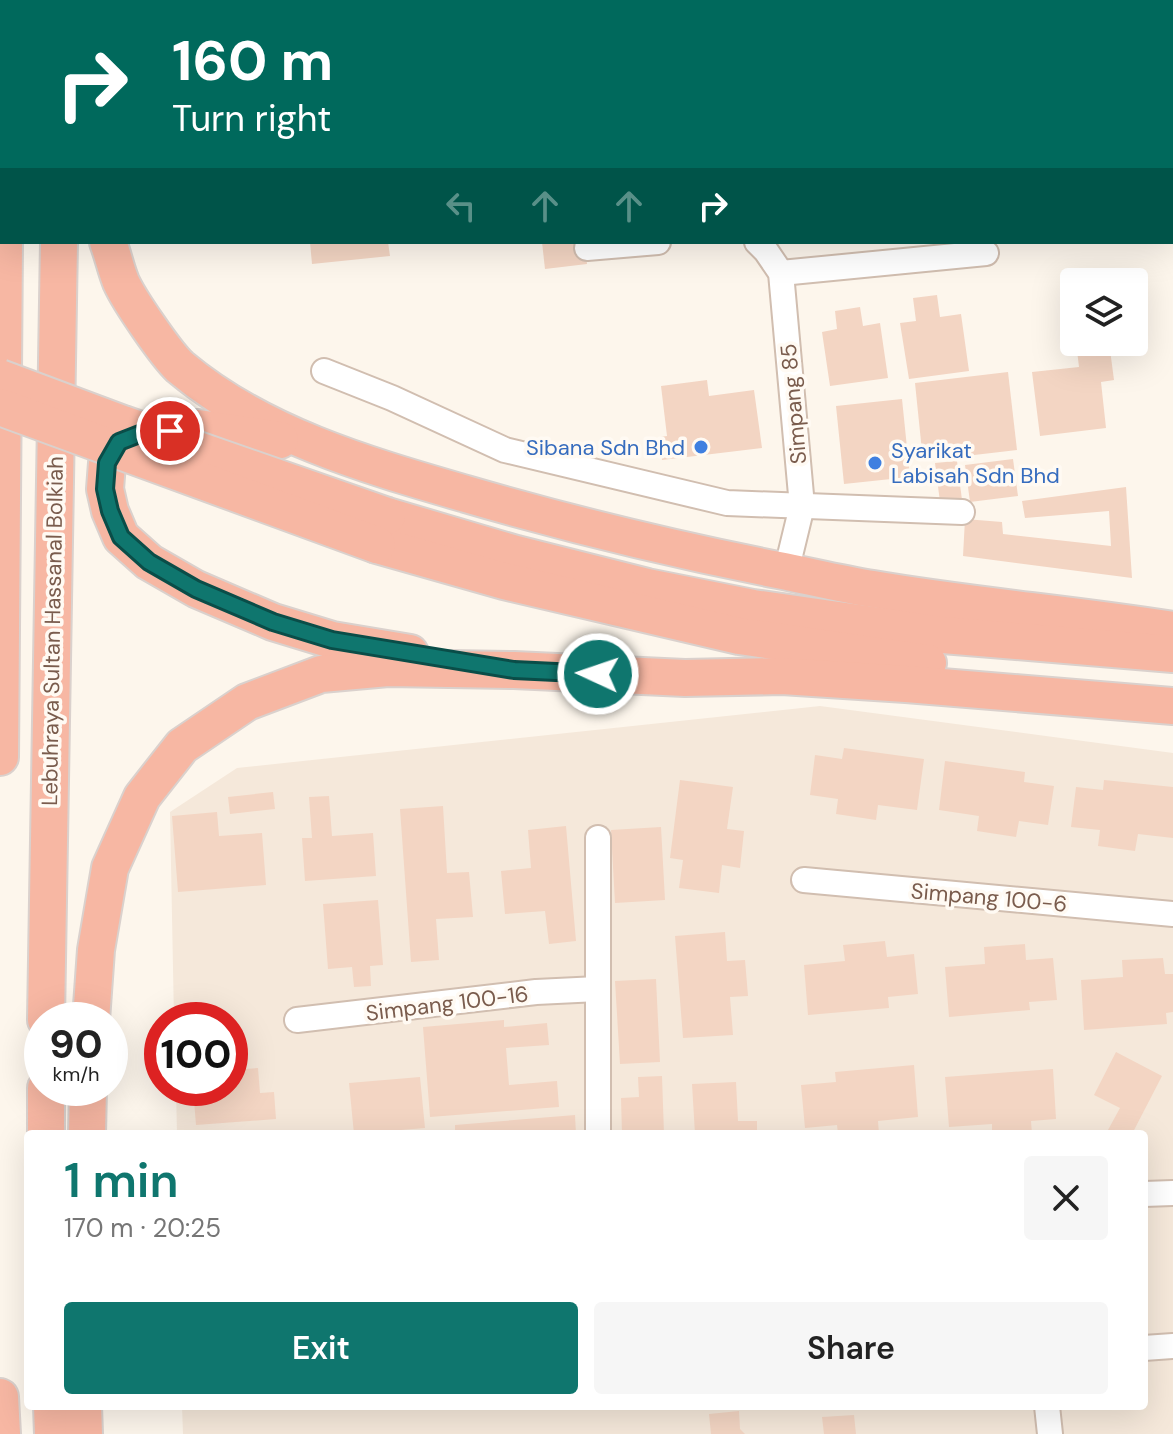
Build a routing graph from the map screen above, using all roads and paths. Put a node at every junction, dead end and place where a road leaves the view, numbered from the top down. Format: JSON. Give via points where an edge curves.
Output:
{"nodes":[{"id":1,"x":4,"y":244,"type":"edge"},
{"id":2,"x":59,"y":244,"type":"edge"},
{"id":3,"x":109,"y":244,"type":"edge"},
{"id":4,"x":634,"y":244,"type":"edge"},
{"id":5,"x":759,"y":244,"type":"edge"},
{"id":6,"x":587,"y":248,"type":"dead end"},
{"id":7,"x":986,"y":253,"type":"dead end"},
{"id":8,"x":781,"y":273,"type":"junction"},
{"id":9,"x":2,"y":345,"type":"edge"},
{"id":10,"x":324,"y":371,"type":"dead end"},
{"id":11,"x":0,"y":378,"type":"edge"},
{"id":12,"x":0,"y":407,"type":"edge"},
{"id":13,"x":318,"y":447,"type":"junction"},
{"id":14,"x":802,"y":506,"type":"junction"},
{"id":15,"x":962,"y":512,"type":"dead end"},
{"id":16,"x":382,"y":530,"type":"junction"},
{"id":17,"x":786,"y":572,"type":"junction"},
{"id":18,"x":1173,"y":630,"type":"edge"},
{"id":19,"x":1173,"y":654,"type":"edge"},
{"id":20,"x":514,"y":670,"type":"junction"},
{"id":21,"x":1168,"y":705,"type":"edge"},
{"id":22,"x":0,"y":757,"type":"edge"},
{"id":23,"x":598,"y":838,"type":"dead end"},
{"id":24,"x":804,"y":880,"type":"dead end"},
{"id":25,"x":1173,"y":914,"type":"edge"},
{"id":26,"x":598,"y":989,"type":"junction"},
{"id":27,"x":46,"y":1002,"type":"edge"},
{"id":28,"x":92,"y":1002,"type":"edge"},
{"id":29,"x":297,"y":1020,"type":"dead end"},
{"id":30,"x":46,"y":1106,"type":"edge"},
{"id":31,"x":88,"y":1106,"type":"edge"},
{"id":32,"x":46,"y":1130,"type":"edge"},
{"id":33,"x":87,"y":1130,"type":"edge"},
{"id":34,"x":598,"y":1130,"type":"edge"},
{"id":35,"x":1173,"y":1193,"type":"edge"},
{"id":36,"x":1148,"y":1194,"type":"edge"},
{"id":37,"x":1173,"y":1346,"type":"edge"},
{"id":38,"x":1148,"y":1348,"type":"edge"},
{"id":39,"x":0,"y":1397,"type":"edge"},
{"id":40,"x":52,"y":1410,"type":"edge"},
{"id":41,"x":83,"y":1410,"type":"edge"},
{"id":42,"x":1047,"y":1410,"type":"edge"},
{"id":43,"x":2,"y":1434,"type":"edge"},
{"id":44,"x":53,"y":1434,"type":"edge"},
{"id":45,"x":84,"y":1434,"type":"edge"},
{"id":46,"x":1050,"y":1434,"type":"edge"}],
"edges":[{"from":1,"to":9,"type":"highway"},
{"from":2,"to":27,"type":"highway","name":"Lebuhraya Sultan Hassanal Bolkiah"},
{"from":3,"to":13,"type":"highway","via":[[122,284],[178,365],[221,397]]},
{"from":4,"to":6,"type":"street"},
{"from":5,"to":8,"type":"street"},
{"from":7,"to":8,"type":"street"},
{"from":8,"to":14,"type":"street","name":"Simpang 85"},
{"from":9,"to":22,"type":"highway"},
{"from":10,"to":14,"type":"street","via":[[505,450],[727,503]]},
{"from":11,"to":16,"type":"highway","bridge":true},
{"from":12,"to":16,"type":"highway","bridge":true},
{"from":13,"to":17,"type":"highway","via":[[584,527]]},
{"from":13,"to":20,"type":"highway","via":[[198,428],[142,433],[119,442],[107,463],[110,511],[121,537],[149,562],[273,622],[332,640]]},
{"from":14,"to":15,"type":"street"},
{"from":14,"to":17,"type":"street","name":"Simpang 85"},
{"from":16,"to":19,"type":"highway","via":[[516,554],[753,608],[943,635]]},
{"from":16,"to":21,"type":"highway","via":[[504,581],[739,636],[993,671]]},
{"from":17,"to":18,"type":"highway","via":[[989,607]]},
{"from":20,"to":21,"type":"highway","via":[[685,678],[782,676]]},
{"from":20,"to":28,"type":"highway","via":[[388,668],[321,674],[247,702],[182,746],[142,797],[110,868]]},
{"from":23,"to":26,"type":"street"},
{"from":24,"to":25,"type":"street","name":"Simpang 100-6"},
{"from":26,"to":29,"type":"street","name":"Simpang 100-16"},
{"from":26,"to":34,"type":"street"},
{"from":30,"to":32,"type":"highway"},
{"from":31,"to":33,"type":"highway"},
{"from":35,"to":36,"type":"street"},
{"from":37,"to":38,"type":"street"},
{"from":39,"to":43,"type":"highway"},
{"from":40,"to":44,"type":"highway"},
{"from":41,"to":45,"type":"highway"},
{"from":42,"to":46,"type":"street"}]}
